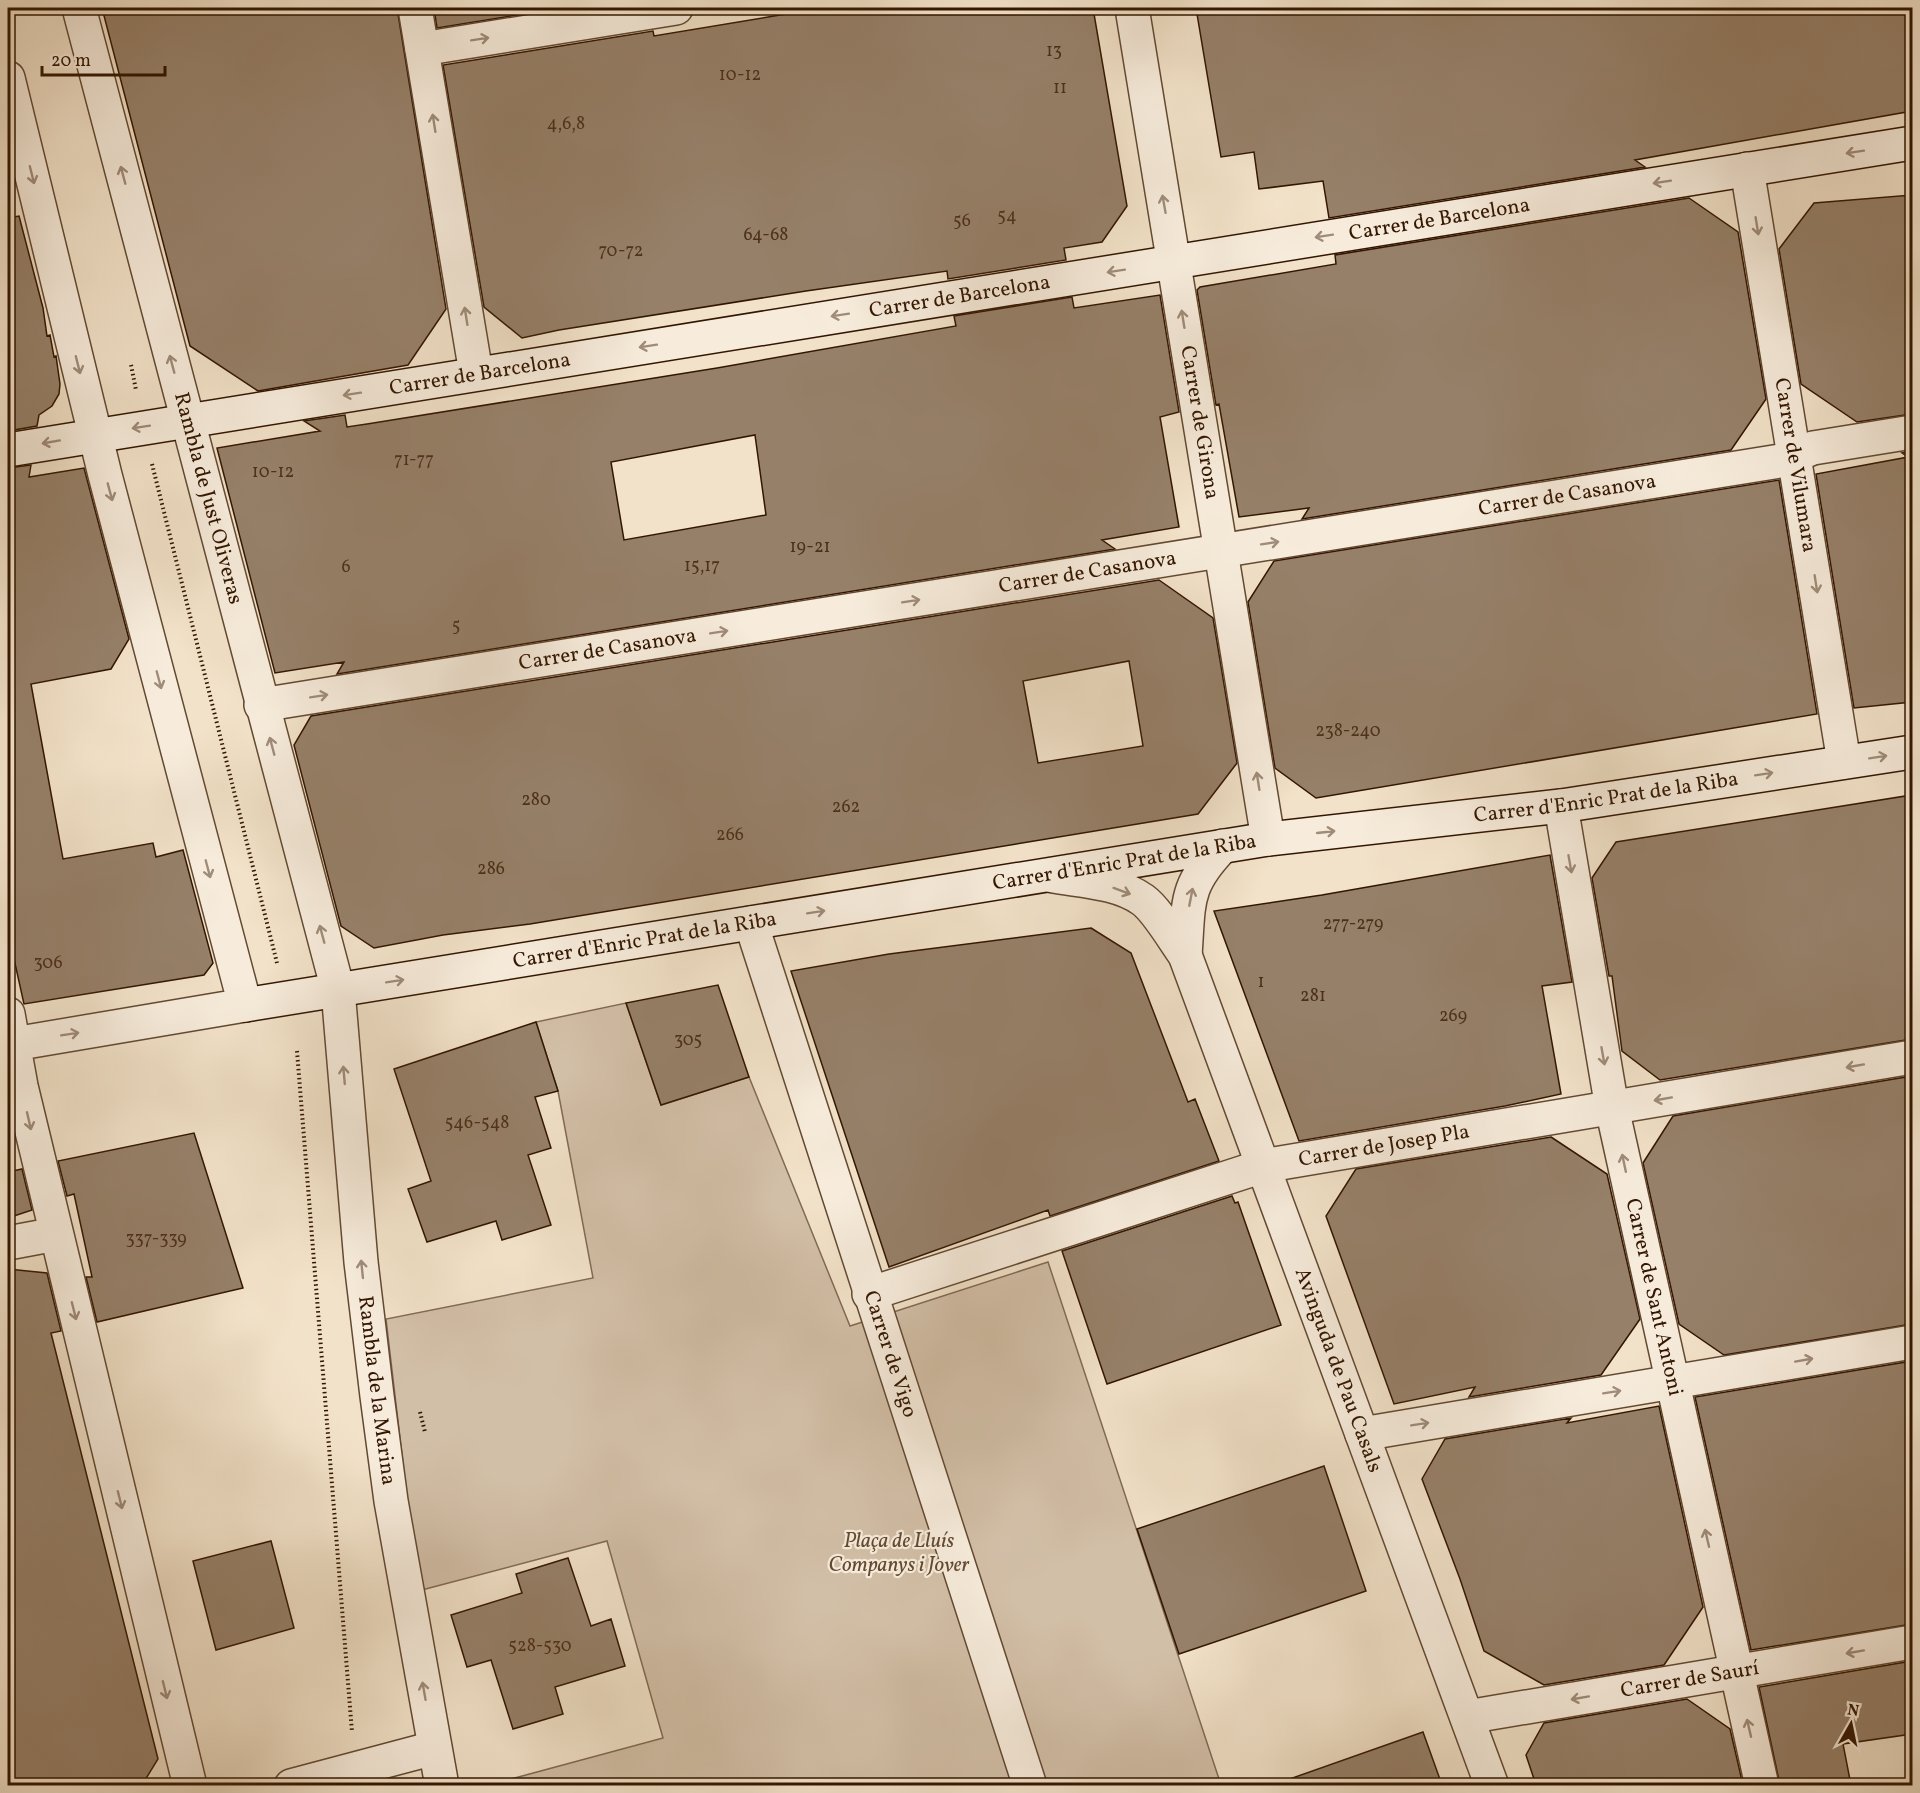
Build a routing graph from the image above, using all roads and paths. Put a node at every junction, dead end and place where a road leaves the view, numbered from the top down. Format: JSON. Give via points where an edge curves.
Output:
{"nodes":[{"id":1,"x":79,"y":8,"type":"edge"},
{"id":2,"x":415,"y":8,"type":"edge"},
{"id":3,"x":676,"y":8,"type":"edge"},
{"id":4,"x":1132,"y":8,"type":"edge"},
{"id":5,"x":422,"y":49,"type":"junction"},
{"id":6,"x":8,"y":78,"type":"edge"},
{"id":7,"x":1912,"y":143,"type":"edge"},
{"id":8,"x":1747,"y":169,"type":"junction"},
{"id":9,"x":1174,"y":261,"type":"junction"},
{"id":10,"x":130,"y":361,"type":"dead end"},
{"id":11,"x":476,"y":374,"type":"junction"},
{"id":12,"x":138,"y":400,"type":"dead end"},
{"id":13,"x":188,"y":420,"type":"junction"},
{"id":14,"x":1912,"y":432,"type":"edge"},
{"id":15,"x":95,"y":435,"type":"junction"},
{"id":16,"x":8,"y":450,"type":"edge"},
{"id":17,"x":1794,"y":456,"type":"junction"},
{"id":18,"x":150,"y":458,"type":"dead end"},
{"id":19,"x":1221,"y":551,"type":"junction"},
{"id":20,"x":261,"y":705,"type":"junction"},
{"id":21,"x":1912,"y":752,"type":"edge"},
{"id":22,"x":1844,"y":762,"type":"junction"},
{"id":23,"x":1561,"y":806,"type":"junction"},
{"id":24,"x":1268,"y":838,"type":"junction"},
{"id":25,"x":1222,"y":846,"type":"junction"},
{"id":26,"x":1044,"y":875,"type":"junction"},
{"id":27,"x":751,"y":923,"type":"junction"},
{"id":28,"x":1185,"y":955,"type":"junction"},
{"id":29,"x":278,"y":969,"type":"dead end"},
{"id":30,"x":338,"y":990,"type":"junction"},
{"id":31,"x":245,"y":1005,"type":"junction"},
{"id":32,"x":9,"y":1034,"type":"edge"},
{"id":33,"x":297,"y":1051,"type":"dead end"},
{"id":34,"x":1912,"y":1057,"type":"edge"},
{"id":35,"x":1612,"y":1108,"type":"junction"},
{"id":36,"x":1263,"y":1166,"type":"junction"},
{"id":37,"x":56,"y":1234,"type":"junction"},
{"id":38,"x":8,"y":1243,"type":"edge"},
{"id":39,"x":869,"y":1294,"type":"junction"},
{"id":40,"x":1912,"y":1342,"type":"edge"},
{"id":41,"x":1672,"y":1383,"type":"junction"},
{"id":42,"x":1362,"y":1434,"type":"junction"},
{"id":43,"x":1912,"y":1642,"type":"edge"},
{"id":44,"x":1736,"y":1671,"type":"junction"},
{"id":45,"x":1467,"y":1717,"type":"junction"},
{"id":46,"x":353,"y":1742,"type":"dead end"},
{"id":47,"x":434,"y":1748,"type":"junction"},
{"id":48,"x":190,"y":1785,"type":"edge"},
{"id":49,"x":291,"y":1785,"type":"edge"},
{"id":50,"x":442,"y":1785,"type":"edge"},
{"id":51,"x":1030,"y":1785,"type":"edge"},
{"id":52,"x":1492,"y":1785,"type":"edge"},
{"id":53,"x":1762,"y":1785,"type":"edge"}],
"edges":[{"from":13,"to":1,"type":"street","name":"Rambla de Just Oliveras","one_way":true},
{"from":2,"to":5,"type":"street"},
{"from":5,"to":3,"type":"street","one_way":true},
{"from":9,"to":4,"type":"street","name":"Carrer de Girona","one_way":true},
{"from":11,"to":5,"type":"street","one_way":true},
{"from":6,"to":15,"type":"street","one_way":true},
{"from":7,"to":8,"type":"street","name":"Carrer de Barcelona","one_way":true},
{"from":8,"to":9,"type":"street","name":"Carrer de Barcelona","one_way":true},
{"from":8,"to":17,"type":"street","name":"Carrer de Vilumara","one_way":true},
{"from":9,"to":11,"type":"street","name":"Carrer de Barcelona","one_way":true},
{"from":19,"to":9,"type":"street","name":"Carrer de Girona","one_way":true},
{"from":10,"to":12,"type":"path","name":"Rambla de Just Oliveras"},
{"from":11,"to":13,"type":"street","name":"Carrer de Barcelona","one_way":true},
{"from":13,"to":15,"type":"street","name":"Carrer de Barcelona","one_way":true},
{"from":13,"to":20,"type":"street","name":"Rambla de Just Oliveras"},
{"from":14,"to":17,"type":"street","name":"Carrer de Casanova","via":[[1813,448]]},
{"from":15,"to":16,"type":"street","name":"Carrer de Barcelona","one_way":true},
{"from":15,"to":31,"type":"street","one_way":true},
{"from":19,"to":17,"type":"street","name":"Carrer de Casanova","one_way":true},
{"from":17,"to":22,"type":"street","name":"Carrer de Vilumara","one_way":true},
{"from":18,"to":29,"type":"path"},
{"from":20,"to":19,"type":"street","name":"Carrer de Casanova","one_way":true},
{"from":24,"to":19,"type":"street","name":"Carrer de Girona","one_way":true},
{"from":30,"to":20,"type":"street","name":"Rambla de Just Oliveras","one_way":true},
{"from":22,"to":21,"type":"street","name":"Carrer d'Enric Prat de la Riba","one_way":true},
{"from":23,"to":22,"type":"street","name":"Carrer d'Enric Prat de la Riba","one_way":true},
{"from":24,"to":23,"type":"street","name":"Carrer d'Enric Prat de la Riba","one_way":true},
{"from":23,"to":35,"type":"street","name":"Carrer de Sant Antoni","one_way":true},
{"from":24,"to":25,"type":"street","name":"Carrer d'Enric Prat de la Riba"},
{"from":25,"to":26,"type":"street","name":"Carrer d'Enric Prat de la Riba"},
{"from":28,"to":25,"type":"street","name":"Avinguda de Pau Casals","one_way":true,"via":[[1190,894],[1201,868]]},
{"from":27,"to":26,"type":"street","name":"Carrer d'Enric Prat de la Riba","one_way":true},
{"from":26,"to":28,"type":"street","name":"Avinguda de Pau Casals","one_way":true,"via":[[1101,884],[1144,901]]},
{"from":30,"to":27,"type":"street","name":"Carrer d'Enric Prat de la Riba","one_way":true},
{"from":27,"to":39,"type":"street","name":"Carrer de Vigo"},
{"from":28,"to":36,"type":"street","name":"Avinguda de Pau Casals"},
{"from":30,"to":31,"type":"street","name":"Carrer d'Enric Prat de la Riba"},
{"from":47,"to":30,"type":"street","name":"Rambla de la Marina","one_way":true,"via":[[376,1396]]},
{"from":32,"to":31,"type":"street","one_way":true},
{"from":32,"to":37,"type":"street","one_way":true},
{"from":33,"to":46,"type":"path"},
{"from":34,"to":35,"type":"street","name":"Carrer de Josep Pla","one_way":true},
{"from":35,"to":36,"type":"street","name":"Carrer de Josep Pla"},
{"from":41,"to":35,"type":"street","name":"Carrer de Sant Antoni","one_way":true},
{"from":36,"to":39,"type":"street","name":"Carrer de Josep Pla"},
{"from":36,"to":42,"type":"street","name":"Avinguda de Pau Casals"},
{"from":37,"to":38,"type":"street"},
{"from":37,"to":48,"type":"street","one_way":true},
{"from":39,"to":51,"type":"street","name":"Carrer de Vigo"},
{"from":41,"to":40,"type":"street","one_way":true},
{"from":42,"to":41,"type":"street","one_way":true},
{"from":44,"to":41,"type":"street","name":"Carrer de Sant Antoni","one_way":true},
{"from":42,"to":45,"type":"street","name":"Avinguda de Pau Casals"},
{"from":43,"to":44,"type":"street","name":"Carrer de Saurí","one_way":true},
{"from":44,"to":45,"type":"street","name":"Carrer de Saurí","one_way":true},
{"from":53,"to":44,"type":"street","name":"Carrer de Sant Antoni","one_way":true},
{"from":45,"to":52,"type":"street","name":"Avinguda de Pau Casals"},
{"from":47,"to":49,"type":"street"},
{"from":47,"to":50,"type":"street","name":"Rambla de la Marina"}]}
